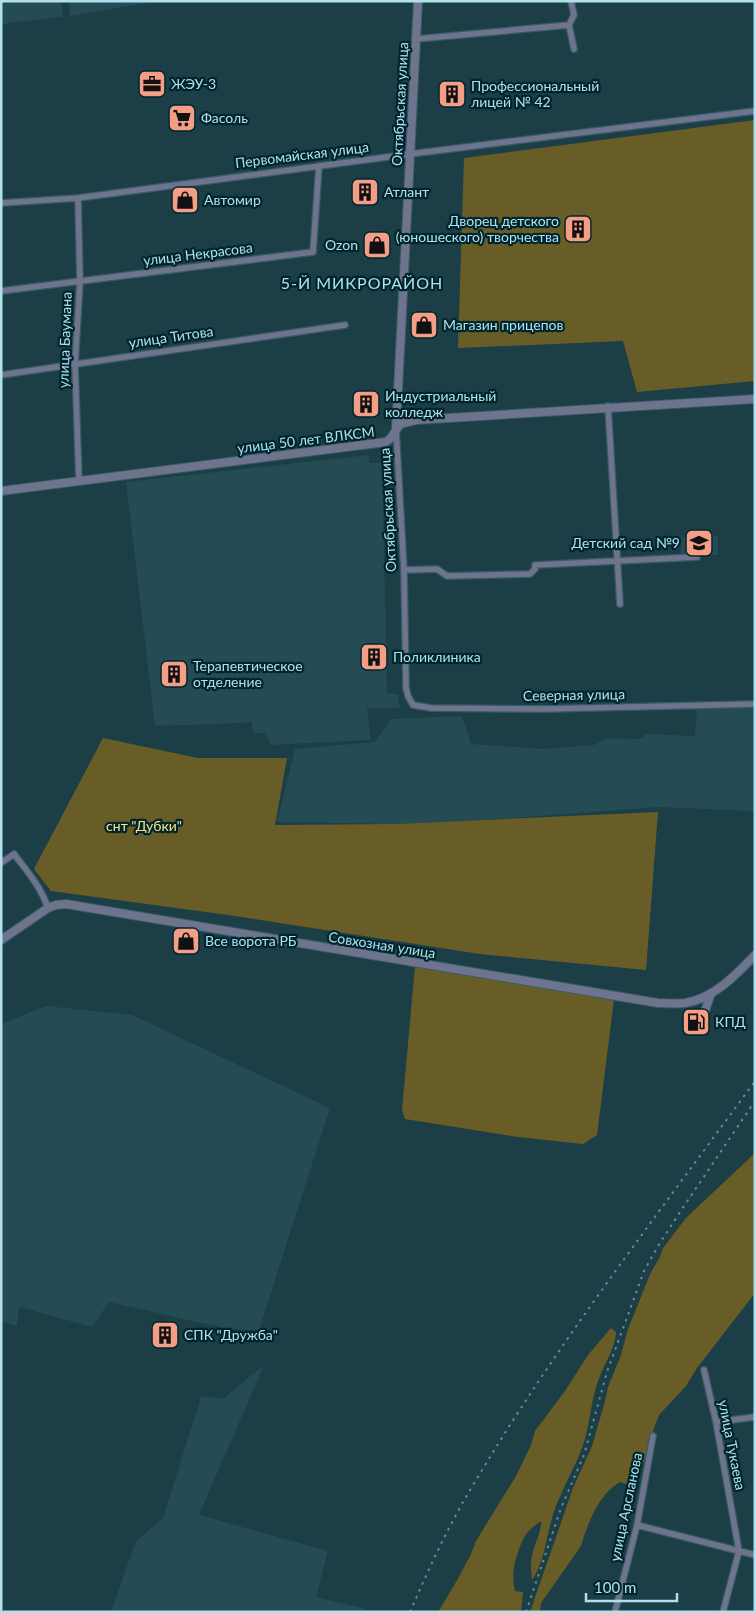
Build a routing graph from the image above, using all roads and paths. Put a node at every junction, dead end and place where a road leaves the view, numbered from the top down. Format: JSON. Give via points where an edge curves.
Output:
{"nodes":[{"id":1,"x":418,"y":1,"type":"edge"},
{"id":2,"x":571,"y":1,"type":"edge"},
{"id":3,"x":569,"y":25,"type":"junction"},
{"id":4,"x":416,"y":39,"type":"junction"},
{"id":5,"x":574,"y":49,"type":"dead end"},
{"id":6,"x":755,"y":111,"type":"edge"},
{"id":7,"x":410,"y":154,"type":"junction"},
{"id":8,"x":320,"y":166,"type":"junction"},
{"id":9,"x":78,"y":198,"type":"junction"},
{"id":10,"x":1,"y":203,"type":"edge"},
{"id":11,"x":80,"y":282,"type":"junction"},
{"id":12,"x":1,"y":291,"type":"edge"},
{"id":13,"x":345,"y":325,"type":"dead end"},
{"id":14,"x":75,"y":364,"type":"junction"},
{"id":15,"x":1,"y":374,"type":"edge"},
{"id":16,"x":755,"y":398,"type":"edge"},
{"id":17,"x":608,"y":406,"type":"junction"},
{"id":18,"x":396,"y":429,"type":"junction"},
{"id":19,"x":79,"y":482,"type":"junction"},
{"id":20,"x":1,"y":491,"type":"edge"},
{"id":21,"x":697,"y":557,"type":"dead end"},
{"id":22,"x":617,"y":561,"type":"junction"},
{"id":23,"x":404,"y":570,"type":"junction"},
{"id":24,"x":620,"y":604,"type":"dead end"},
{"id":25,"x":406,"y":688,"type":"joint"},
{"id":26,"x":755,"y":704,"type":"edge"},
{"id":27,"x":1,"y":863,"type":"edge"},
{"id":28,"x":48,"y":908,"type":"junction"},
{"id":29,"x":1,"y":940,"type":"edge"},
{"id":30,"x":755,"y":955,"type":"edge"},
{"id":31,"x":711,"y":993,"type":"junction"},
{"id":32,"x":704,"y":1014,"type":"dead end"},
{"id":33,"x":704,"y":1370,"type":"dead end"},
{"id":34,"x":755,"y":1416,"type":"edge"},
{"id":35,"x":716,"y":1422,"type":"junction"},
{"id":36,"x":653,"y":1436,"type":"dead end"},
{"id":37,"x":637,"y":1525,"type":"junction"},
{"id":38,"x":739,"y":1551,"type":"junction"},
{"id":39,"x":755,"y":1555,"type":"edge"},
{"id":40,"x":615,"y":1612,"type":"edge"},
{"id":41,"x":724,"y":1612,"type":"edge"}],
"edges":[{"from":1,"to":4,"type":"street","name":"Октябрьская улица"},
{"from":2,"to":3,"type":"street","via":[[574,15]]},
{"from":3,"to":4,"type":"street"},
{"from":3,"to":5,"type":"street"},
{"from":4,"to":7,"type":"street","name":"Октябрьская улица"},
{"from":6,"to":7,"type":"street","name":"Первомайская улица"},
{"from":7,"to":8,"type":"street","name":"Первомайская улица"},
{"from":7,"to":18,"type":"street","name":"Октябрьская улица"},
{"from":8,"to":9,"type":"street","name":"Первомайская улица"},
{"from":8,"to":11,"type":"street","name":"улица Некрасова","via":[[313,252]]},
{"from":9,"to":10,"type":"street","name":"Первомайская улица"},
{"from":9,"to":11,"type":"street","name":"улица Баумана"},
{"from":11,"to":12,"type":"street","name":"улица Некрасова"},
{"from":11,"to":14,"type":"street","name":"улица Баумана"},
{"from":13,"to":14,"type":"street","name":"улица Титова"},
{"from":14,"to":15,"type":"street","name":"улица Титова"},
{"from":14,"to":19,"type":"street","name":"улица Баумана"},
{"from":16,"to":17,"type":"street","name":"улица 50 лет ВЛКСМ"},
{"from":17,"to":18,"type":"street","name":"улица 50 лет ВЛКСМ","via":[[416,420],[400,424]]},
{"from":17,"to":22,"type":"street"},
{"from":18,"to":19,"type":"street","name":"улица 50 лет ВЛКСМ","via":[[386,442]]},
{"from":18,"to":23,"type":"street","name":"Октябрьская улица"},
{"from":19,"to":20,"type":"street","name":"улица 50 лет ВЛКСМ"},
{"from":21,"to":22,"type":"street"},
{"from":22,"to":23,"type":"street","via":[[535,565],[530,574],[447,576],[437,569]]},
{"from":22,"to":24,"type":"street"},
{"from":23,"to":25,"type":"street","name":"Октябрьская улица"},
{"from":25,"to":26,"type":"street","name":"Северная улица","via":[[413,705],[431,708]]},
{"from":27,"to":28,"type":"street","via":[[14,854],[38,886]]},
{"from":28,"to":29,"type":"street","name":"Совхозная улица"},
{"from":28,"to":31,"type":"street","name":"Совхозная улица","via":[[66,904],[658,1002],[687,1002]]},
{"from":30,"to":31,"type":"street","name":"Совхозная улица"},
{"from":31,"to":32,"type":"street"},
{"from":33,"to":35,"type":"street","name":"улица Тукаева"},
{"from":34,"to":35,"type":"street"},
{"from":35,"to":38,"type":"street","name":"улица Тукаева"},
{"from":36,"to":37,"type":"street","name":"улица Арсланова"},
{"from":37,"to":38,"type":"street"},
{"from":37,"to":40,"type":"street","name":"улица Арсланова"},
{"from":38,"to":39,"type":"street"},
{"from":38,"to":41,"type":"street","name":"улица Тукаева"}]}
